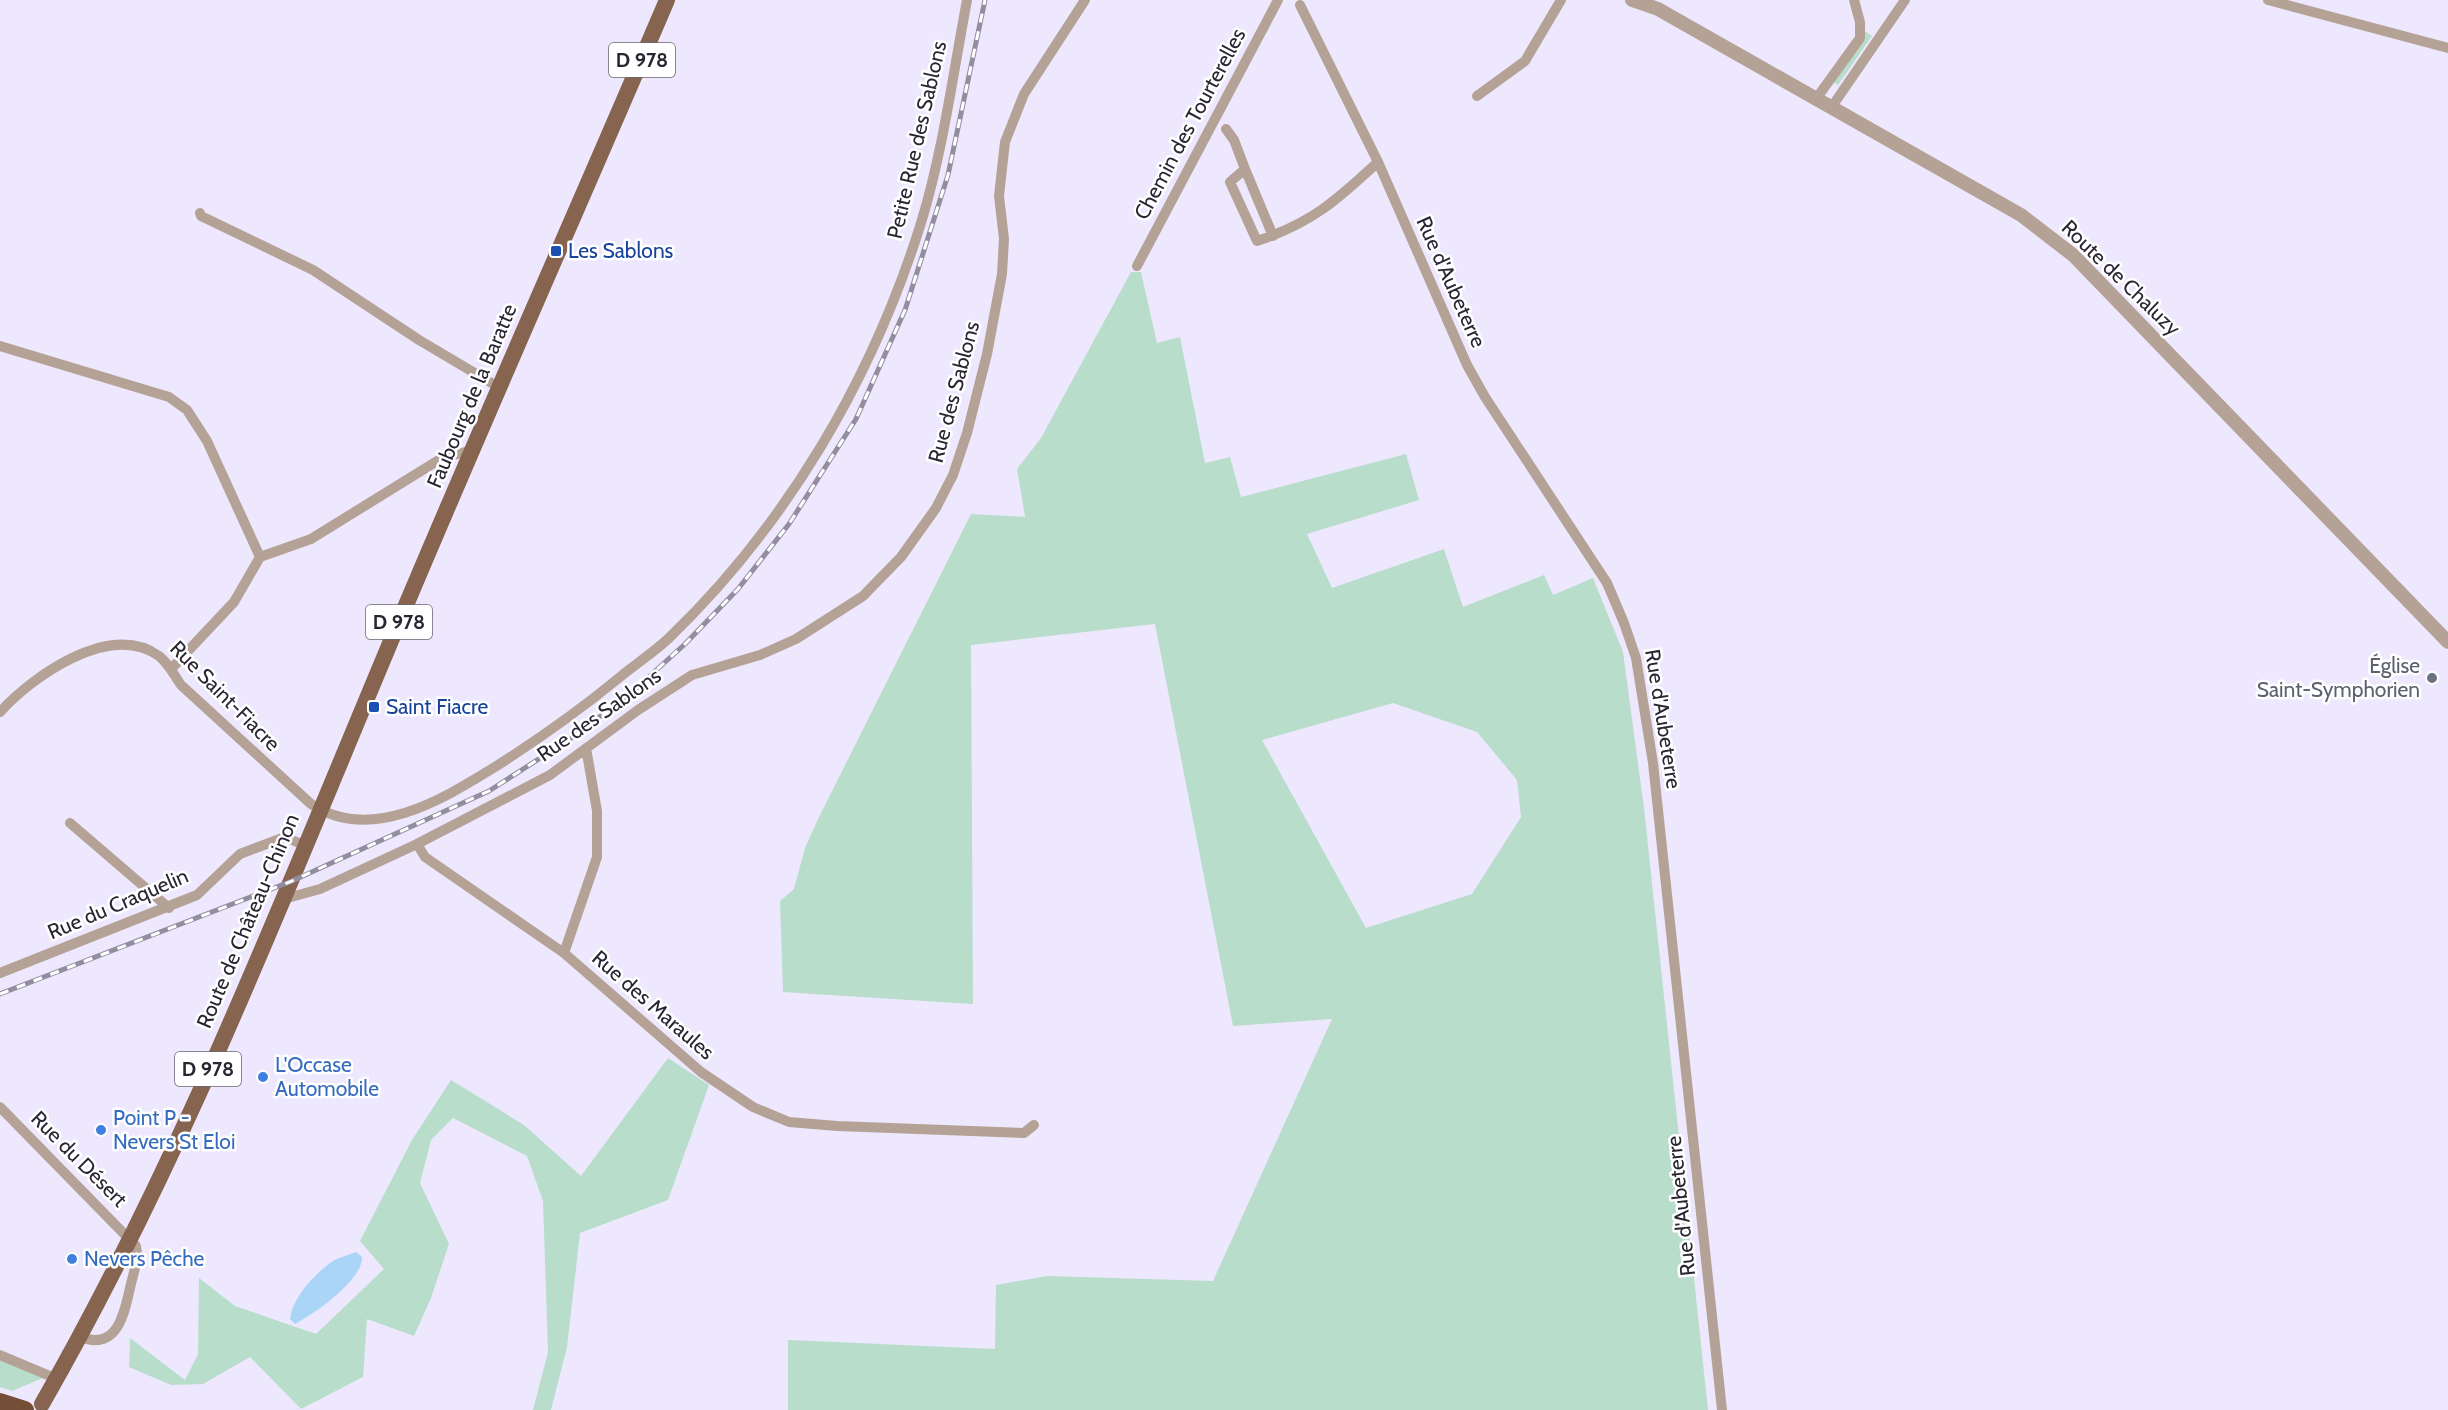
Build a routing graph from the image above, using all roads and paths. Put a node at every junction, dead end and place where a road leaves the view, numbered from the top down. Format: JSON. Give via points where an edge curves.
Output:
{"nodes":[{"id":1,"x":668,"y":0,"type":"edge"},
{"id":2,"x":967,"y":0,"type":"edge"},
{"id":3,"x":1085,"y":0,"type":"edge"},
{"id":4,"x":1278,"y":0,"type":"edge"},
{"id":5,"x":1561,"y":0,"type":"edge"},
{"id":6,"x":1632,"y":0,"type":"edge"},
{"id":7,"x":1854,"y":0,"type":"edge"},
{"id":8,"x":1905,"y":0,"type":"edge"},
{"id":9,"x":2268,"y":0,"type":"edge"},
{"id":10,"x":1299,"y":2,"type":"edge"},
{"id":11,"x":2448,"y":48,"type":"edge"},
{"id":12,"x":1477,"y":96,"type":"dead end"},
{"id":13,"x":1816,"y":99,"type":"junction"},
{"id":14,"x":1831,"y":108,"type":"junction"},
{"id":15,"x":1226,"y":129,"type":"dead end"},
{"id":16,"x":1378,"y":162,"type":"junction"},
{"id":17,"x":1245,"y":169,"type":"junction"},
{"id":18,"x":200,"y":213,"type":"dead end"},
{"id":19,"x":1273,"y":236,"type":"junction"},
{"id":20,"x":1137,"y":266,"type":"dead end"},
{"id":21,"x":0,"y":346,"type":"edge"},
{"id":22,"x":500,"y":388,"type":"junction"},
{"id":23,"x":472,"y":450,"type":"junction"},
{"id":24,"x":260,"y":557,"type":"junction"},
{"id":25,"x":2448,"y":642,"type":"edge"},
{"id":26,"x":171,"y":669,"type":"junction"},
{"id":27,"x":0,"y":712,"type":"edge"},
{"id":28,"x":586,"y":747,"type":"junction"},
{"id":29,"x":320,"y":811,"type":"junction"},
{"id":30,"x":70,"y":823,"type":"dead end"},
{"id":31,"x":417,"y":844,"type":"junction"},
{"id":32,"x":306,"y":846,"type":"junction"},
{"id":33,"x":284,"y":899,"type":"junction"},
{"id":34,"x":169,"y":908,"type":"junction"},
{"id":35,"x":564,"y":953,"type":"junction"},
{"id":36,"x":0,"y":973,"type":"edge"},
{"id":37,"x":0,"y":1107,"type":"edge"},
{"id":38,"x":1034,"y":1125,"type":"dead end"},
{"id":39,"x":131,"y":1238,"type":"junction"},
{"id":40,"x":80,"y":1337,"type":"junction"},
{"id":41,"x":0,"y":1355,"type":"edge"},
{"id":42,"x":57,"y":1379,"type":"junction"},
{"id":43,"x":0,"y":1401,"type":"edge"},
{"id":44,"x":34,"y":1407,"type":"edge"},
{"id":45,"x":1722,"y":1410,"type":"edge"}],
"edges":[{"from":1,"to":22,"type":"main road","name":"Faubourg de la Baratte","number":"D 978"},
{"from":2,"to":29,"type":"street","name":"Petite Rue des Sablons","via":[[933,175],[894,303],[862,375],[790,498],[731,572],[668,639],[549,733],[478,777],[415,810],[372,820]]},
{"from":3,"to":28,"type":"street","name":"Rue des Sablons","via":[[1024,94],[1005,142],[999,196],[1004,239],[1002,274],[987,354],[968,433],[936,508],[901,558],[863,597],[796,639],[760,655],[692,675]]},
{"from":4,"to":20,"type":"street","name":"Chemin des Tourterelles"},
{"from":5,"to":12,"type":"street","via":[[1525,61]]},
{"from":6,"to":13,"type":"street","name":"Route de Chaluzy","via":[[1658,9]]},
{"from":7,"to":13,"type":"street","via":[[1860,38]]},
{"from":8,"to":14,"type":"street"},
{"from":9,"to":11,"type":"street"},
{"from":10,"to":16,"type":"street","name":"Rue d'Aubeterre"},
{"from":13,"to":14,"type":"street","name":"Route de Chaluzy"},
{"from":14,"to":25,"type":"street","name":"Route de Chaluzy","via":[[2021,215],[2073,255]]},
{"from":15,"to":17,"type":"street"},
{"from":16,"to":19,"type":"street","via":[[1329,207]]},
{"from":16,"to":45,"type":"street","name":"Rue d'Aubeterre","via":[[1467,364],[1606,583],[1636,658],[1653,763]]},
{"from":17,"to":19,"type":"street"},
{"from":17,"to":19,"type":"street","via":[[1230,182],[1257,241]]},
{"from":18,"to":22,"type":"street","via":[[313,270]]},
{"from":21,"to":24,"type":"street","via":[[169,397],[187,410],[207,441]]},
{"from":22,"to":23,"type":"main road","name":"Faubourg de la Baratte","number":"D 978"},
{"from":23,"to":24,"type":"street","via":[[442,458],[311,539]]},
{"from":23,"to":29,"type":"main road","name":"Faubourg de la Baratte","number":"D 978"},
{"from":24,"to":26,"type":"street","via":[[234,602]]},
{"from":26,"to":27,"type":"street","name":"Rue Saint-Fiacre","via":[[160,656],[138,646],[96,649],[70,658]]},
{"from":26,"to":29,"type":"street","name":"Rue Saint-Fiacre","via":[[181,686]]},
{"from":28,"to":31,"type":"street","name":"Rue des Sablons","via":[[550,775]]},
{"from":28,"to":35,"type":"street","via":[[597,811],[597,857]]},
{"from":29,"to":32,"type":"main road","name":"Route de Château-Chinon","number":"D 978"},
{"from":30,"to":34,"type":"street"},
{"from":31,"to":33,"type":"street","via":[[320,889]]},
{"from":31,"to":35,"type":"street","name":"Rue des Maraules","via":[[425,857]]},
{"from":32,"to":33,"type":"main road","name":"Route de Château-Chinon","number":"D 978"},
{"from":32,"to":34,"type":"street","name":"Rue du Craquelin","via":[[285,837],[240,854],[204,890]]},
{"from":33,"to":39,"type":"main road","name":"Route de Château-Chinon","number":"D 978"},
{"from":34,"to":36,"type":"street","name":"Rue du Craquelin"},
{"from":35,"to":38,"type":"street","name":"Rue des Maraules","via":[[701,1072],[753,1107],[789,1122],[1024,1133]]},
{"from":37,"to":39,"type":"street","name":"Rue du Désert"},
{"from":39,"to":40,"type":"main road","name":"Route de Château-Chinon","number":"D 978"},
{"from":39,"to":40,"type":"street","via":[[137,1259],[118,1328],[98,1341]]},
{"from":40,"to":42,"type":"main road","name":"Route de Château-Chinon","number":"D 978"},
{"from":41,"to":42,"type":"street"},
{"from":42,"to":44,"type":"main road","name":"Route de Château-Chinon","number":"D 978"},
{"from":43,"to":44,"type":"highway"}]}
